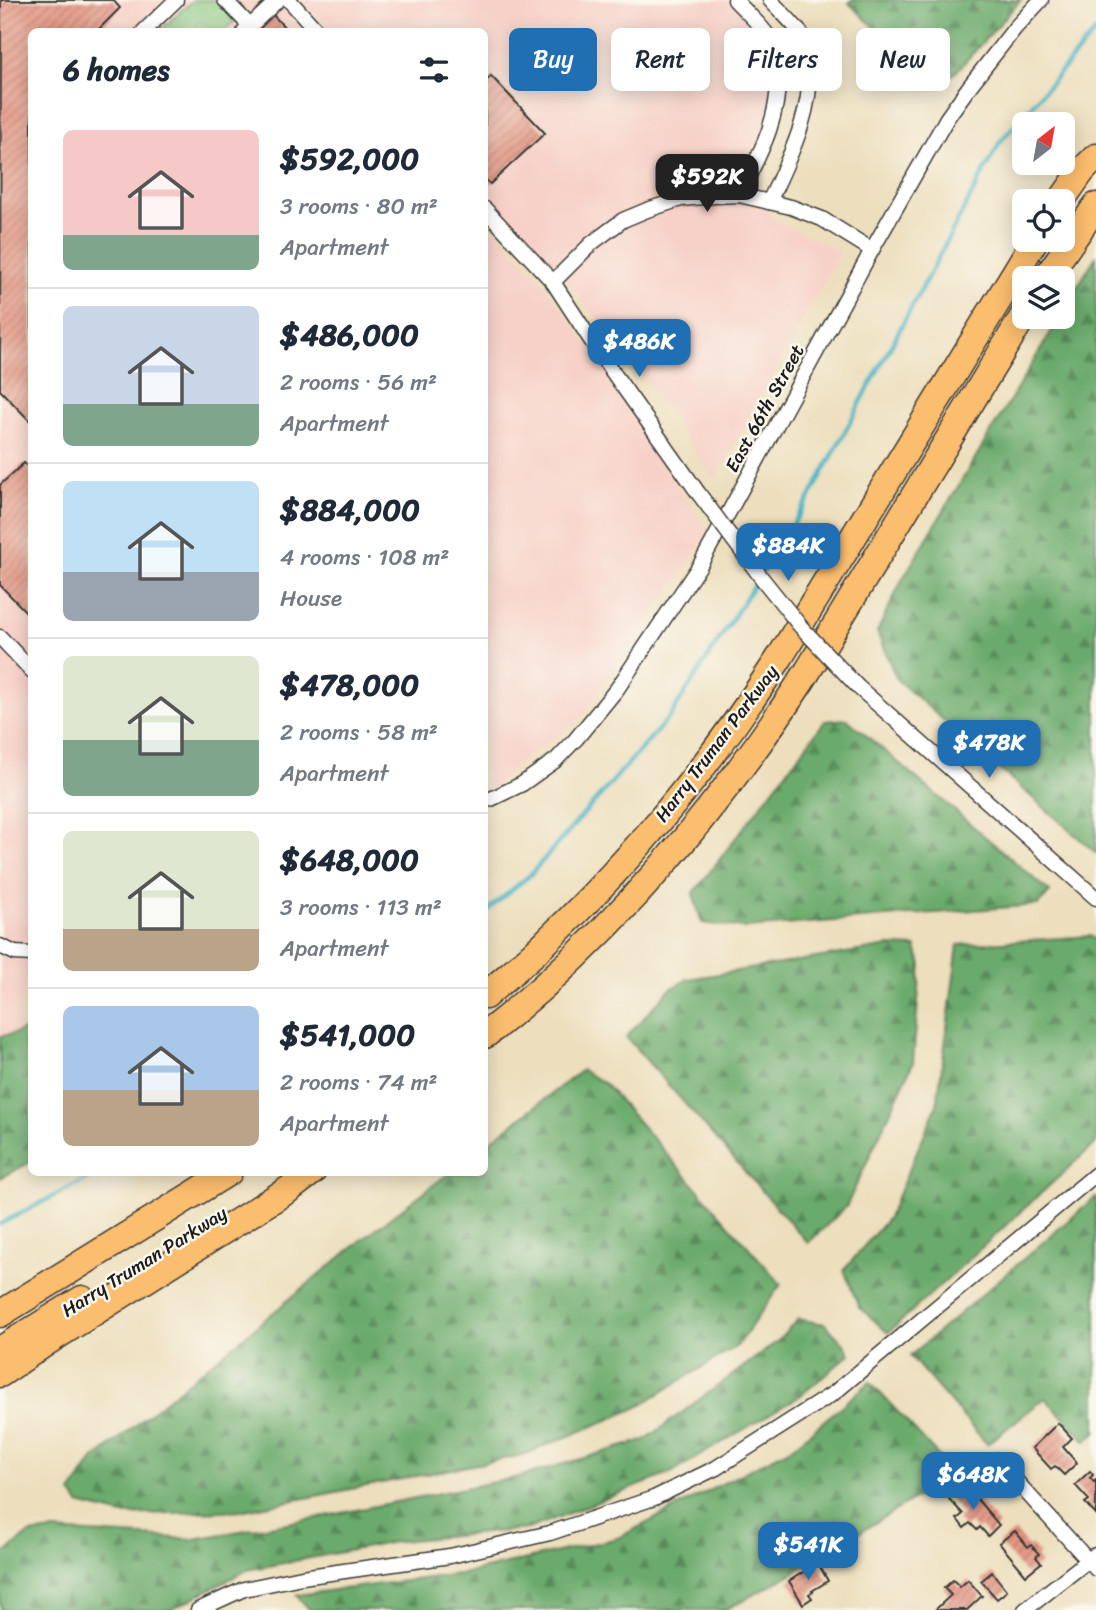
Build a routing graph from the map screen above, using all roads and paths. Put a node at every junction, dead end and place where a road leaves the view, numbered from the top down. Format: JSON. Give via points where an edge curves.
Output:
{"nodes":[{"id":1,"x":176,"y":0,"type":"edge"},
{"id":2,"x":225,"y":0,"type":"edge"},
{"id":3,"x":278,"y":0,"type":"edge"},
{"id":4,"x":289,"y":0,"type":"edge"},
{"id":5,"x":735,"y":0,"type":"edge"},
{"id":6,"x":770,"y":0,"type":"edge"},
{"id":7,"x":1041,"y":0,"type":"edge"},
{"id":8,"x":784,"y":15,"type":"junction"},
{"id":9,"x":147,"y":28,"type":"edge"},
{"id":10,"x":246,"y":28,"type":"edge"},
{"id":11,"x":248,"y":28,"type":"edge"},
{"id":12,"x":314,"y":28,"type":"edge"},
{"id":13,"x":760,"y":28,"type":"edge"},
{"id":14,"x":769,"y":28,"type":"edge"},
{"id":15,"x":778,"y":91,"type":"edge"},
{"id":16,"x":1091,"y":160,"type":"edge"},
{"id":17,"x":1070,"y":189,"type":"edge"},
{"id":18,"x":739,"y":195,"type":"junction"},
{"id":19,"x":769,"y":202,"type":"junction"},
{"id":20,"x":1096,"y":206,"type":"edge"},
{"id":21,"x":488,"y":212,"type":"edge"},
{"id":22,"x":873,"y":250,"type":"junction"},
{"id":23,"x":1028,"y":252,"type":"edge"},
{"id":24,"x":1054,"y":266,"type":"edge"},
{"id":25,"x":553,"y":282,"type":"junction"},
{"id":26,"x":1015,"y":329,"type":"edge"},
{"id":27,"x":0,"y":637,"type":"edge"},
{"id":28,"x":28,"y":667,"type":"edge"},
{"id":29,"x":488,"y":800,"type":"edge"},
{"id":30,"x":1096,"y":898,"type":"edge"},
{"id":31,"x":0,"y":947,"type":"edge"},
{"id":32,"x":28,"y":954,"type":"edge"},
{"id":33,"x":488,"y":993,"type":"edge"},
{"id":34,"x":488,"y":1033,"type":"edge"},
{"id":35,"x":1096,"y":1174,"type":"edge"},
{"id":36,"x":223,"y":1176,"type":"edge"},
{"id":37,"x":281,"y":1176,"type":"edge"},
{"id":38,"x":307,"y":1176,"type":"edge"},
{"id":39,"x":191,"y":1196,"type":"junction"},
{"id":40,"x":0,"y":1294,"type":"edge"},
{"id":41,"x":0,"y":1314,"type":"edge"},
{"id":42,"x":0,"y":1350,"type":"edge"},
{"id":43,"x":0,"y":1374,"type":"edge"},
{"id":44,"x":997,"y":1460,"type":"dead end"},
{"id":45,"x":1094,"y":1561,"type":"edge"},
{"id":46,"x":198,"y":1610,"type":"edge"},
{"id":47,"x":1025,"y":1610,"type":"edge"}],
"edges":[{"from":1,"to":9,"type":"street"},
{"from":2,"to":10,"type":"street"},
{"from":3,"to":11,"type":"street"},
{"from":4,"to":12,"type":"street"},
{"from":5,"to":13,"type":"street"},
{"from":6,"to":8,"type":"street"},
{"from":7,"to":22,"type":"street","name":"East 66th Street","via":[[947,118]]},
{"from":8,"to":14,"type":"street"},
{"from":8,"to":19,"type":"street","via":[[807,43],[811,75],[808,103]]},
{"from":15,"to":18,"type":"street","via":[[760,155]]},
{"from":16,"to":17,"type":"highway"},
{"from":18,"to":19,"type":"street"},
{"from":18,"to":25,"type":"street","via":[[681,199],[624,220],[592,243]]},
{"from":19,"to":22,"type":"street","via":[[822,219]]},
{"from":20,"to":24,"type":"highway"},
{"from":21,"to":25,"type":"street"},
{"from":22,"to":29,"type":"street","name":"East 66th Street","via":[[700,565],[617,689],[556,760],[522,784]]},
{"from":23,"to":33,"type":"highway","name":"Harry Truman Parkway","via":[[780,657],[725,738],[618,869]]},
{"from":25,"to":30,"type":"street","bridge":true,"via":[[699,494],[793,618],[858,687]]},
{"from":26,"to":34,"type":"highway","name":"Harry Truman Parkway","via":[[827,639],[741,768],[615,917]]},
{"from":27,"to":28,"type":"street"},
{"from":31,"to":32,"type":"street"},
{"from":35,"to":46,"type":"street","via":[[834,1393],[716,1468],[653,1498],[550,1533],[450,1556],[244,1589]]},
{"from":36,"to":39,"type":"highway","name":"Harry Truman Parkway"},
{"from":37,"to":42,"type":"highway","name":"Harry Truman Parkway"},
{"from":38,"to":43,"type":"highway"},
{"from":39,"to":40,"type":"highway"},
{"from":39,"to":41,"type":"highway","name":"Harry Truman Parkway"},
{"from":44,"to":45,"type":"street"},
{"from":45,"to":47,"type":"street"}]}
